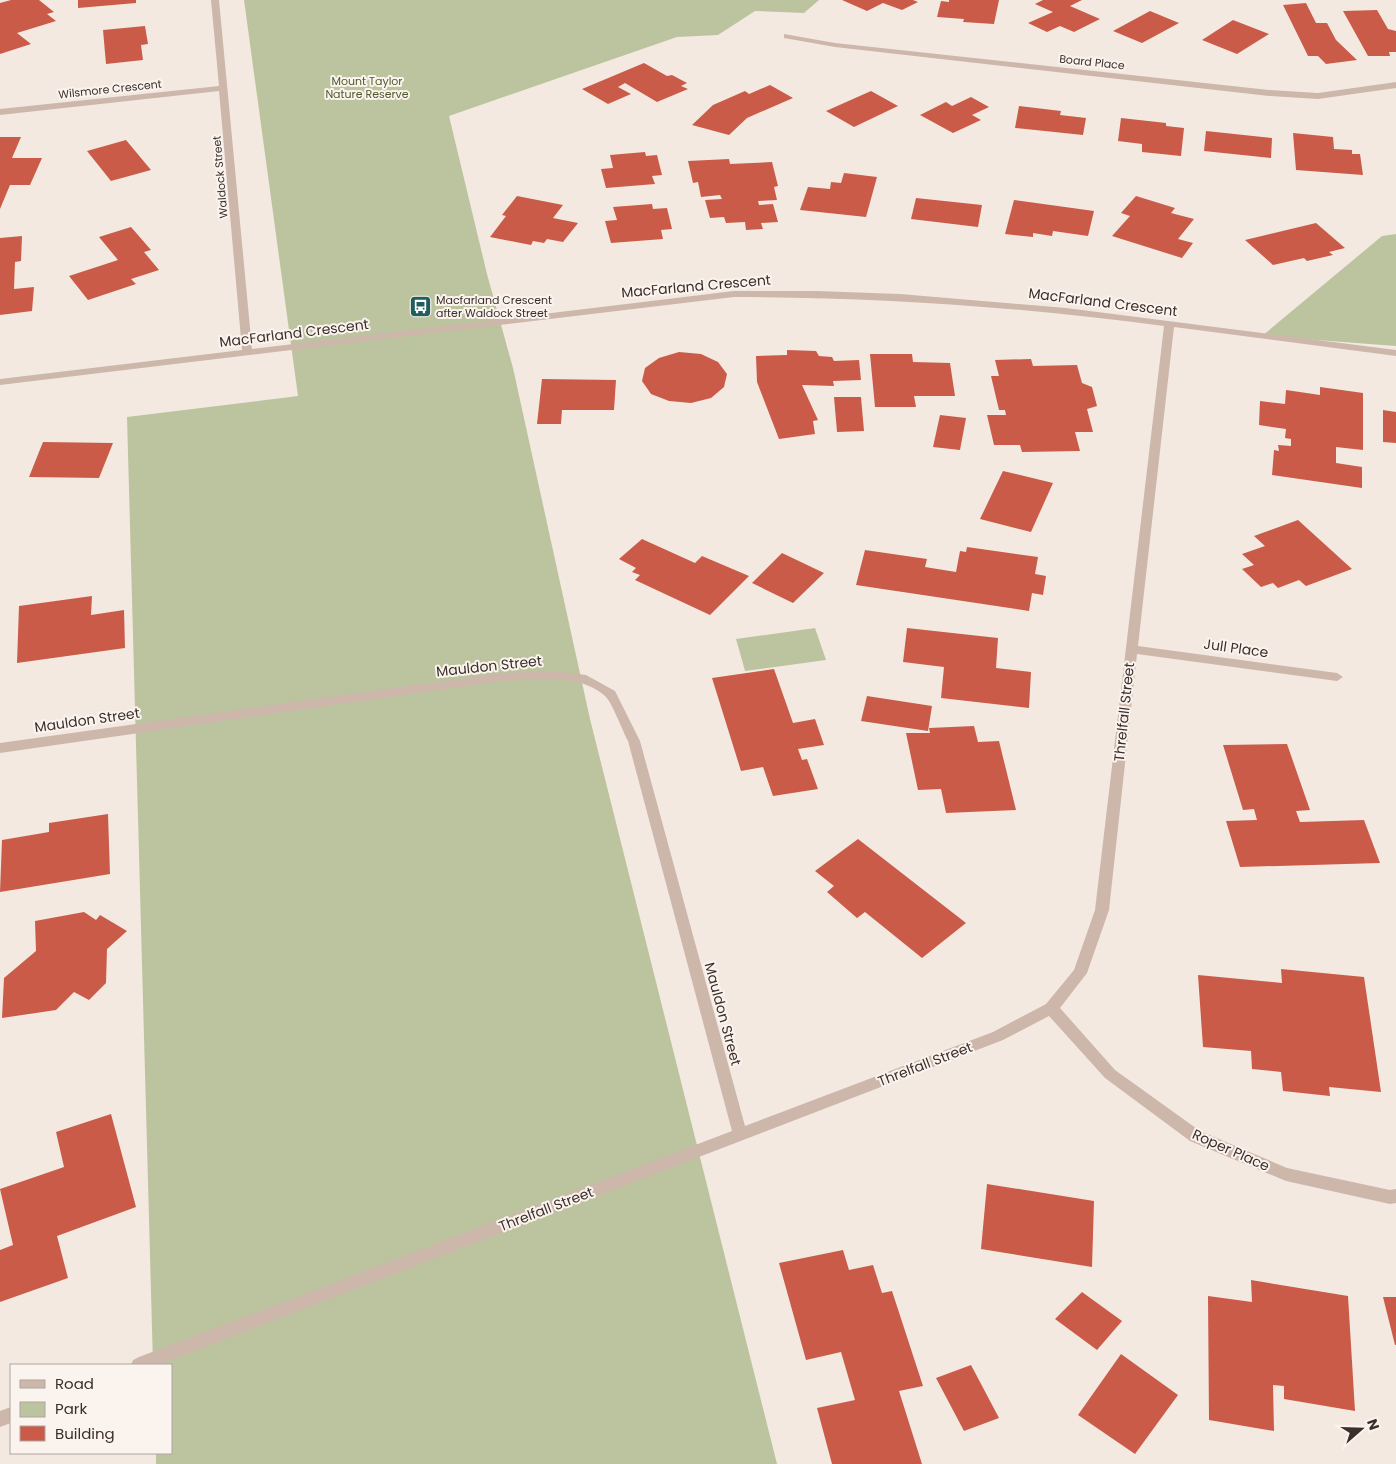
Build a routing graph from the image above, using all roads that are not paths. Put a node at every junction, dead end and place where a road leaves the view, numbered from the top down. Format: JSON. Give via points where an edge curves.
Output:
{"nodes":[{"id":1,"x":215,"y":0,"type":"edge"},
{"id":2,"x":787,"y":36,"type":"dead end"},
{"id":3,"x":1396,"y":85,"type":"edge"},
{"id":4,"x":223,"y":88,"type":"junction"},
{"id":5,"x":0,"y":112,"type":"edge"},
{"id":6,"x":1169,"y":324,"type":"junction"},
{"id":7,"x":247,"y":352,"type":"junction"},
{"id":8,"x":1396,"y":352,"type":"edge"},
{"id":9,"x":0,"y":382,"type":"edge"},
{"id":10,"x":1131,"y":649,"type":"junction"},
{"id":11,"x":1337,"y":677,"type":"dead end"},
{"id":12,"x":0,"y":748,"type":"edge"},
{"id":13,"x":1052,"y":1008,"type":"junction"},
{"id":14,"x":740,"y":1134,"type":"junction"},
{"id":15,"x":1396,"y":1196,"type":"edge"},
{"id":16,"x":142,"y":1364,"type":"edge"}],
"edges":[{"from":1,"to":4,"type":"street","name":"Waldock Street"},
{"from":2,"to":3,"type":"street","name":"Board Place","via":[[835,45],[1269,93],[1318,96]]},
{"from":4,"to":5,"type":"street","name":"Wilsmore Crescent"},
{"from":4,"to":7,"type":"street","name":"Waldock Street"},
{"from":6,"to":7,"type":"street","name":"MacFarland Crescent","via":[[962,299],[816,292],[734,294]]},
{"from":6,"to":8,"type":"street","name":"MacFarland Crescent"},
{"from":6,"to":10,"type":"street","name":"Threlfall Street"},
{"from":7,"to":9,"type":"street","name":"MacFarland Crescent"},
{"from":10,"to":11,"type":"street","name":"Jull Place"},
{"from":10,"to":13,"type":"street","name":"Threlfall Street","via":[[1102,910],[1080,973]]},
{"from":12,"to":14,"type":"street","name":"Mauldon Street","via":[[501,677],[554,674],[582,678],[611,694],[634,741]]},
{"from":13,"to":14,"type":"street","name":"Threlfall Street","via":[[998,1036]]},
{"from":13,"to":15,"type":"street","name":"Roper Place","via":[[1110,1074],[1194,1136],[1286,1174]]},
{"from":14,"to":16,"type":"street","name":"Threlfall Street"}]}
